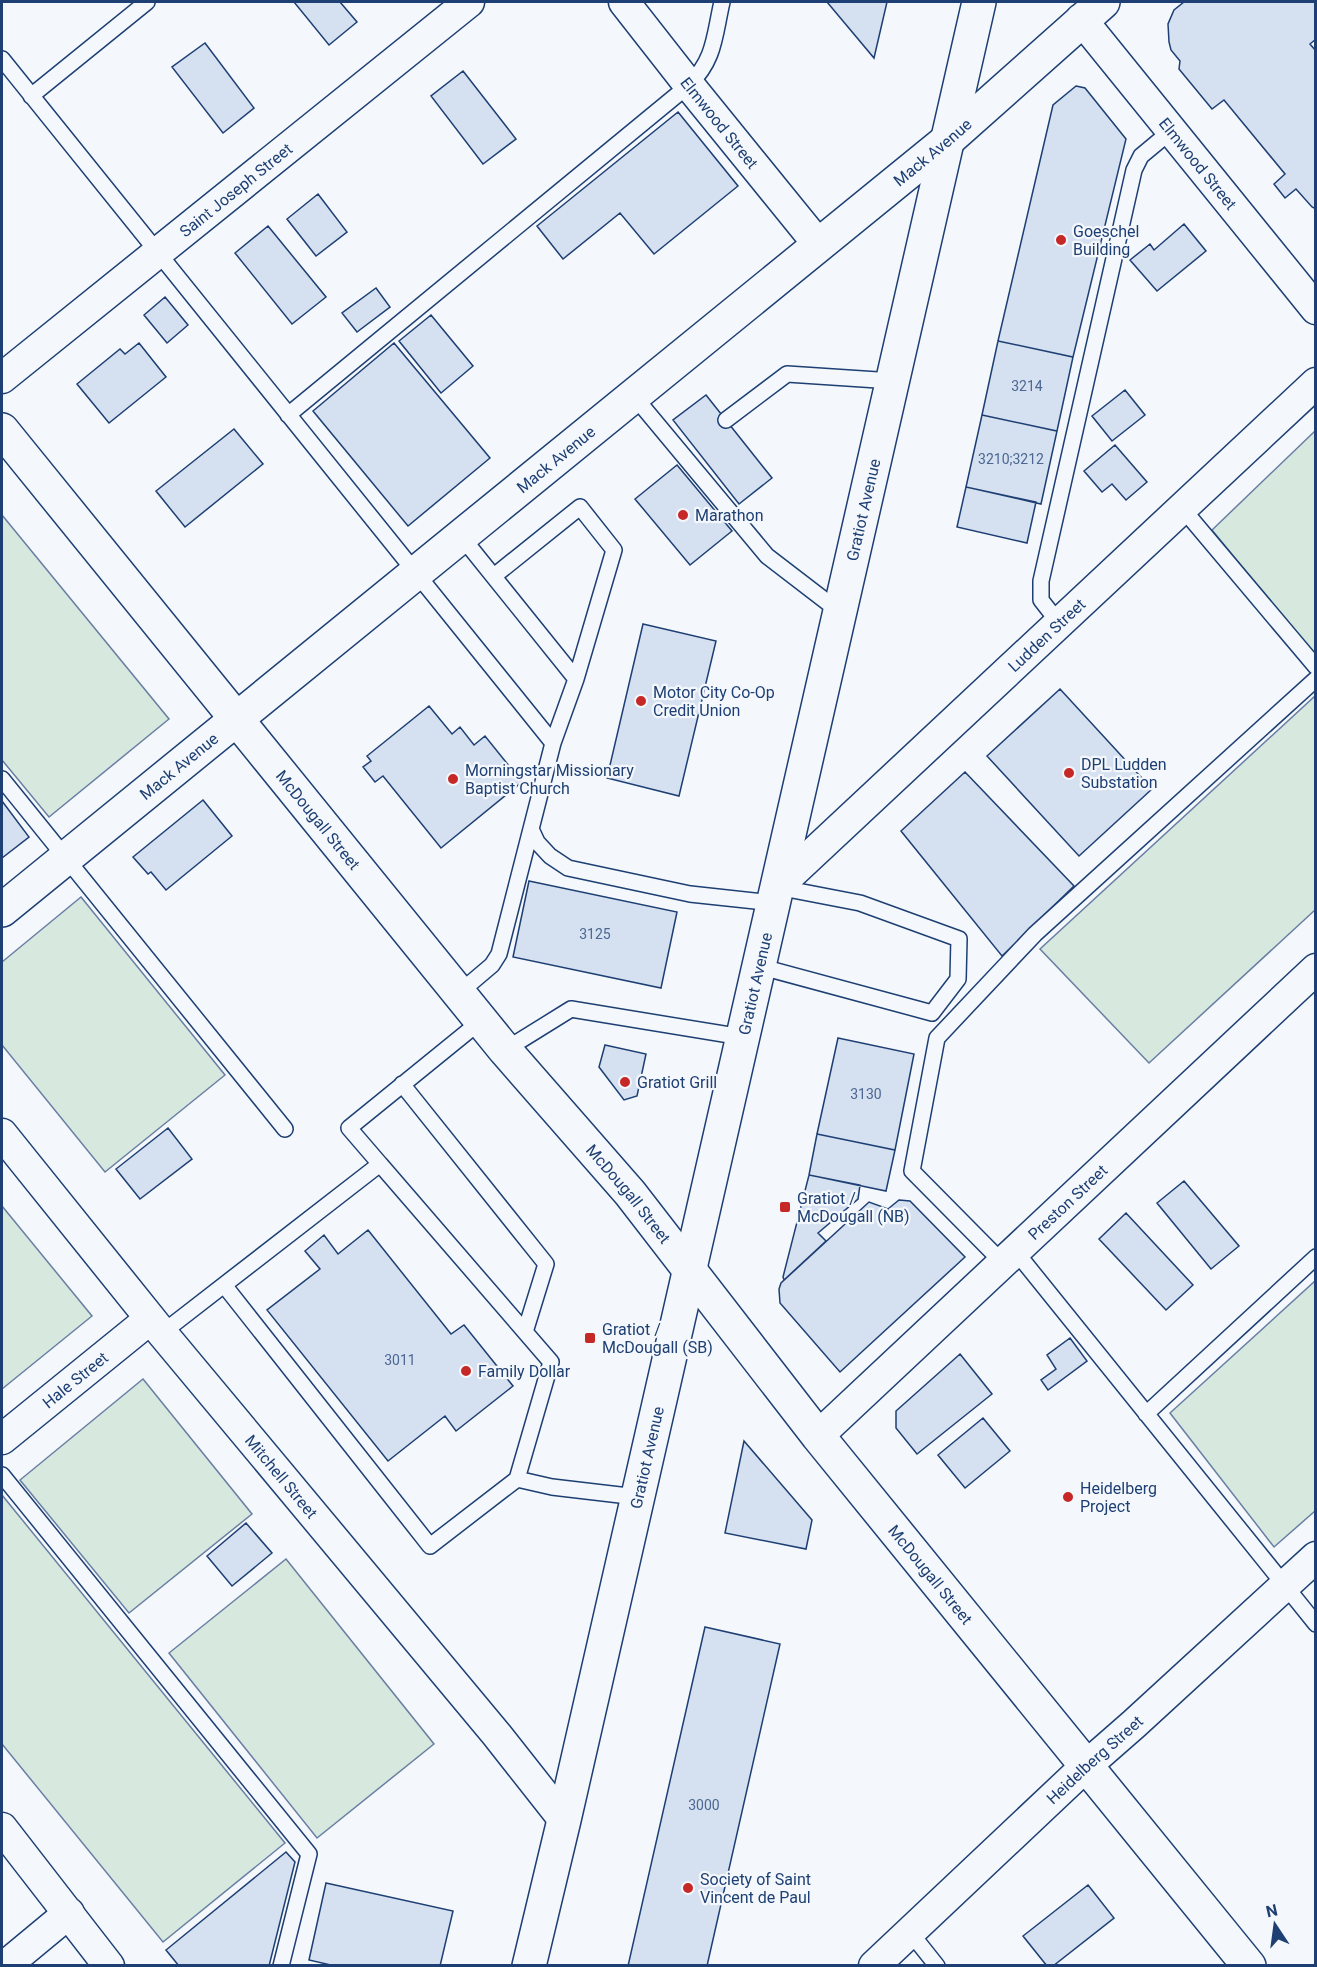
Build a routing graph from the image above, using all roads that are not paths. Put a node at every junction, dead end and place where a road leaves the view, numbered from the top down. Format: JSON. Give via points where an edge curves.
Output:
{"nodes":[{"id":1,"x":147,"y":2,"type":"edge"},
{"id":2,"x":469,"y":2,"type":"edge"},
{"id":3,"x":624,"y":2,"type":"edge"},
{"id":4,"x":722,"y":2,"type":"edge"},
{"id":5,"x":980,"y":2,"type":"edge"},
{"id":6,"x":1092,"y":10,"type":"edge"},
{"id":7,"x":2,"y":59,"type":"edge"},
{"id":8,"x":689,"y":86,"type":"junction"},
{"id":9,"x":31,"y":96,"type":"junction"},
{"id":10,"x":1171,"y":131,"type":"junction"},
{"id":11,"x":949,"y":138,"type":"junction"},
{"id":12,"x":818,"y":244,"type":"junction"},
{"id":13,"x":157,"y":252,"type":"junction"},
{"id":14,"x":1316,"y":309,"type":"edge"},
{"id":15,"x":2,"y":378,"type":"edge"},
{"id":16,"x":893,"y":381,"type":"junction"},
{"id":17,"x":1316,"y":383,"type":"edge"},
{"id":18,"x":633,"y":395,"type":"junction"},
{"id":19,"x":288,"y":415,"type":"junction"},
{"id":20,"x":726,"y":420,"type":"dead end"},
{"id":21,"x":2,"y":430,"type":"edge"},
{"id":22,"x":1182,"y":508,"type":"junction"},
{"id":23,"x":461,"y":536,"type":"junction"},
{"id":24,"x":416,"y":573,"type":"junction"},
{"id":25,"x":494,"y":576,"type":"junction"},
{"id":26,"x":840,"y":612,"type":"junction"},
{"id":27,"x":1059,"y":622,"type":"junction"},
{"id":28,"x":1316,"y":667,"type":"edge"},
{"id":29,"x":576,"y":679,"type":"junction"},
{"id":30,"x":1316,"y":679,"type":"edge"},
{"id":31,"x":237,"y":719,"type":"junction"},
{"id":32,"x":553,"y":743,"type":"junction"},
{"id":33,"x":2,"y":779,"type":"edge"},
{"id":34,"x":531,"y":829,"type":"junction"},
{"id":35,"x":65,"y":859,"type":"junction"},
{"id":36,"x":775,"y":895,"type":"junction"},
{"id":37,"x":2,"y":910,"type":"edge"},
{"id":38,"x":758,"y":966,"type":"junction"},
{"id":39,"x":1316,"y":969,"type":"edge"},
{"id":40,"x":459,"y":993,"type":"junction"},
{"id":41,"x":482,"y":1020,"type":"junction"},
{"id":42,"x":742,"y":1037,"type":"junction"},
{"id":43,"x":506,"y":1050,"type":"junction"},
{"id":44,"x":402,"y":1084,"type":"junction"},
{"id":45,"x":285,"y":1129,"type":"dead end"},
{"id":46,"x":2,"y":1134,"type":"edge"},
{"id":47,"x":380,"y":1164,"type":"junction"},
{"id":48,"x":1010,"y":1257,"type":"junction"},
{"id":49,"x":1316,"y":1257,"type":"edge"},
{"id":50,"x":690,"y":1270,"type":"junction"},
{"id":51,"x":224,"y":1285,"type":"junction"},
{"id":52,"x":156,"y":1326,"type":"junction"},
{"id":53,"x":525,"y":1332,"type":"junction"},
{"id":54,"x":1146,"y":1414,"type":"junction"},
{"id":55,"x":818,"y":1436,"type":"junction"},
{"id":56,"x":2,"y":1439,"type":"edge"},
{"id":57,"x":2,"y":1475,"type":"edge"},
{"id":58,"x":517,"y":1479,"type":"junction"},
{"id":59,"x":637,"y":1497,"type":"junction"},
{"id":60,"x":1316,"y":1557,"type":"edge"},
{"id":61,"x":1284,"y":1585,"type":"junction"},
{"id":62,"x":1316,"y":1624,"type":"edge"},
{"id":63,"x":1086,"y":1766,"type":"junction"},
{"id":64,"x":564,"y":1820,"type":"junction"},
{"id":65,"x":2,"y":1828,"type":"edge"},
{"id":66,"x":69,"y":1913,"type":"junction"},
{"id":67,"x":910,"y":1932,"type":"junction"},
{"id":68,"x":5,"y":1965,"type":"edge"},
{"id":69,"x":109,"y":1965,"type":"edge"},
{"id":70,"x":281,"y":1965,"type":"edge"},
{"id":71,"x":529,"y":1965,"type":"edge"},
{"id":72,"x":874,"y":1965,"type":"edge"},
{"id":73,"x":937,"y":1965,"type":"edge"},
{"id":74,"x":1249,"y":1965,"type":"edge"}],
"edges":[{"from":1,"to":9,"type":"lane"},
{"from":2,"to":13,"type":"street","name":"Saint Joseph Street"},
{"from":3,"to":8,"type":"street","name":"Elmwood Street"},
{"from":4,"to":8,"type":"lane","via":[[709,60]]},
{"from":5,"to":11,"type":"main road","name":"Gratiot Avenue"},
{"from":6,"to":10,"type":"street","name":"Elmwood Street"},
{"from":6,"to":11,"type":"main road","name":"Mack Avenue"},
{"from":7,"to":9,"type":"lane"},
{"from":8,"to":12,"type":"street","name":"Elmwood Street"},
{"from":8,"to":19,"type":"lane"},
{"from":9,"to":13,"type":"lane"},
{"from":10,"to":14,"type":"street","name":"Elmwood Street"},
{"from":10,"to":27,"type":"lane","via":[[1141,156],[1126,204],[1041,581],[1041,600]]},
{"from":11,"to":12,"type":"main road","name":"Mack Avenue"},
{"from":11,"to":16,"type":"main road","name":"Gratiot Avenue"},
{"from":12,"to":18,"type":"main road","name":"Mack Avenue"},
{"from":13,"to":15,"type":"street","name":"Saint Joseph Street"},
{"from":13,"to":19,"type":"lane"},
{"from":16,"to":20,"type":"lane","via":[[787,374]]},
{"from":16,"to":26,"type":"main road","name":"Gratiot Avenue"},
{"from":17,"to":22,"type":"street","name":"Ludden Street"},
{"from":18,"to":23,"type":"main road","name":"Mack Avenue"},
{"from":18,"to":26,"type":"lane","via":[[688,451],[767,556]]},
{"from":19,"to":24,"type":"lane"},
{"from":21,"to":31,"type":"main road","name":"McDougall Street"},
{"from":22,"to":27,"type":"street","name":"Ludden Street"},
{"from":22,"to":28,"type":"lane"},
{"from":23,"to":24,"type":"main road","name":"Mack Avenue"},
{"from":23,"to":25,"type":"lane"},
{"from":24,"to":31,"type":"main road","name":"Mack Avenue"},
{"from":24,"to":32,"type":"lane"},
{"from":25,"to":29,"type":"lane"},
{"from":25,"to":29,"type":"lane","via":[[580,507],[614,550]]},
{"from":26,"to":36,"type":"main road","name":"Gratiot Avenue"},
{"from":27,"to":36,"type":"street","name":"Ludden Street"},
{"from":29,"to":32,"type":"lane"},
{"from":30,"to":48,"type":"lane","via":[[1035,934],[937,1038],[912,1171]]},
{"from":31,"to":35,"type":"main road","name":"Mack Avenue"},
{"from":31,"to":40,"type":"main road","name":"McDougall Street"},
{"from":32,"to":34,"type":"lane"},
{"from":33,"to":35,"type":"lane"},
{"from":34,"to":36,"type":"lane","via":[[550,856],[568,868],[690,894]]},
{"from":34,"to":40,"type":"lane","via":[[499,954]]},
{"from":35,"to":37,"type":"main road","name":"Mack Avenue"},
{"from":35,"to":45,"type":"lane"},
{"from":36,"to":38,"type":"main road","name":"Gratiot Avenue"},
{"from":36,"to":38,"type":"lane","via":[[860,903],[958,939],[958,979],[932,1013]]},
{"from":38,"to":42,"type":"main road","name":"Gratiot Avenue"},
{"from":39,"to":48,"type":"street","name":"Preston Street"},
{"from":40,"to":41,"type":"main road","name":"McDougall Street"},
{"from":41,"to":43,"type":"main road","name":"McDougall Street"},
{"from":41,"to":44,"type":"lane"},
{"from":42,"to":43,"type":"lane","via":[[571,1009]]},
{"from":42,"to":50,"type":"main road","name":"Gratiot Avenue"},
{"from":43,"to":50,"type":"main road","name":"McDougall Street","via":[[630,1193]]},
{"from":44,"to":47,"type":"lane","via":[[349,1128]]},
{"from":44,"to":53,"type":"lane","via":[[546,1264]]},
{"from":46,"to":52,"type":"street","name":"Mitchell Street"},
{"from":47,"to":51,"type":"lane"},
{"from":47,"to":53,"type":"lane"},
{"from":48,"to":54,"type":"lane"},
{"from":48,"to":55,"type":"street","name":"Preston Street"},
{"from":49,"to":54,"type":"lane"},
{"from":50,"to":55,"type":"main road","name":"McDougall Street"},
{"from":50,"to":59,"type":"main road","name":"Gratiot Avenue"},
{"from":51,"to":52,"type":"lane"},
{"from":51,"to":58,"type":"lane","via":[[430,1546]]},
{"from":52,"to":56,"type":"street","name":"Hale Street"},
{"from":52,"to":64,"type":"street","name":"Mitchell Street"},
{"from":53,"to":58,"type":"lane","via":[[551,1362]]},
{"from":54,"to":61,"type":"lane"},
{"from":55,"to":63,"type":"main road","name":"McDougall Street"},
{"from":57,"to":70,"type":"lane","via":[[309,1854]]},
{"from":58,"to":59,"type":"lane"},
{"from":59,"to":64,"type":"main road","name":"Gratiot Avenue"},
{"from":60,"to":61,"type":"street","name":"Heidelberg Street"},
{"from":61,"to":62,"type":"lane"},
{"from":61,"to":63,"type":"street","name":"Heidelberg Street"},
{"from":63,"to":67,"type":"street","name":"Heidelberg Street"},
{"from":63,"to":74,"type":"main road","name":"McDougall Street"},
{"from":64,"to":71,"type":"main road","name":"Gratiot Avenue"},
{"from":65,"to":66,"type":"street"},
{"from":66,"to":68,"type":"street"},
{"from":66,"to":69,"type":"street"},
{"from":67,"to":72,"type":"street","name":"Heidelberg Street"},
{"from":67,"to":73,"type":"lane"}]}
